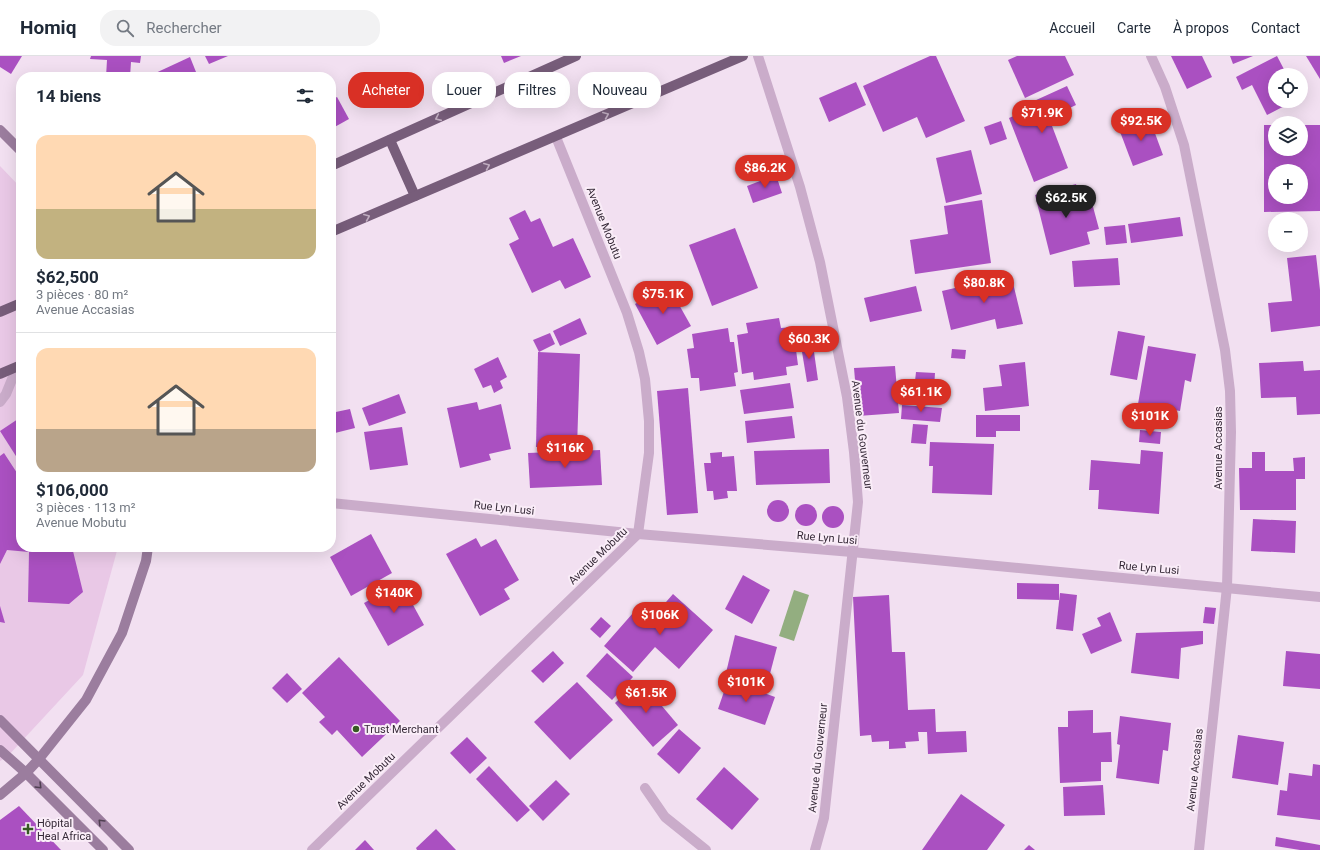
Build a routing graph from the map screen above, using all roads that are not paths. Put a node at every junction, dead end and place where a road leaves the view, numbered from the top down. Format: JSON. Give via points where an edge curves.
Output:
{"nodes":[{"id":1,"x":576,"y":56,"type":"edge"},
{"id":2,"x":743,"y":56,"type":"edge"},
{"id":3,"x":758,"y":56,"type":"edge"},
{"id":4,"x":1151,"y":56,"type":"edge"},
{"id":5,"x":0,"y":130,"type":"edge"},
{"id":6,"x":556,"y":137,"type":"junction"},
{"id":7,"x":390,"y":140,"type":"junction"},
{"id":8,"x":16,"y":146,"type":"edge"},
{"id":9,"x":336,"y":164,"type":"edge"},
{"id":10,"x":415,"y":196,"type":"junction"},
{"id":11,"x":336,"y":230,"type":"edge"},
{"id":12,"x":16,"y":305,"type":"edge"},
{"id":13,"x":0,"y":312,"type":"edge"},
{"id":14,"x":16,"y":367,"type":"edge"},
{"id":15,"x":16,"y":372,"type":"edge"},
{"id":16,"x":0,"y":374,"type":"edge"},
{"id":17,"x":0,"y":402,"type":"edge"},
{"id":18,"x":336,"y":504,"type":"edge"},
{"id":19,"x":638,"y":534,"type":"junction"},
{"id":20,"x":147,"y":552,"type":"edge"},
{"id":21,"x":852,"y":552,"type":"junction"},
{"id":22,"x":1227,"y":588,"type":"junction"},
{"id":23,"x":1320,"y":597,"type":"edge"},
{"id":24,"x":0,"y":720,"type":"edge"},
{"id":25,"x":0,"y":750,"type":"edge"},
{"id":26,"x":40,"y":759,"type":"junction"},
{"id":27,"x":26,"y":773,"type":"junction"},
{"id":28,"x":645,"y":788,"type":"dead end"},
{"id":29,"x":0,"y":795,"type":"edge"},
{"id":30,"x":103,"y":850,"type":"edge"},
{"id":31,"x":129,"y":850,"type":"edge"},
{"id":32,"x":312,"y":850,"type":"edge"},
{"id":33,"x":706,"y":850,"type":"edge"},
{"id":34,"x":815,"y":850,"type":"edge"},
{"id":35,"x":1199,"y":850,"type":"edge"}],
"edges":[{"from":1,"to":7,"type":"main road","one_way":true},
{"from":6,"to":2,"type":"main road","one_way":true},
{"from":3,"to":21,"type":"street","name":"Avenue du Gouverneur","via":[[800,187],[820,262],[847,397],[858,502]]},
{"from":4,"to":22,"type":"street","name":"Avenue Accasias","via":[[1165,87],[1184,144],[1225,350],[1231,432]]},
{"from":5,"to":8,"type":"street"},
{"from":10,"to":6,"type":"main road","one_way":true},
{"from":6,"to":19,"type":"street","name":"Avenue Mobutu","via":[[627,313],[639,352],[649,429],[649,453]]},
{"from":7,"to":9,"type":"main road"},
{"from":7,"to":10,"type":"main road"},
{"from":11,"to":10,"type":"main road","one_way":true},
{"from":12,"to":13,"type":"main road"},
{"from":14,"to":16,"type":"main road"},
{"from":15,"to":17,"type":"street"},
{"from":18,"to":19,"type":"street","name":"Rue Lyn Lusi"},
{"from":19,"to":21,"type":"street","name":"Rue Lyn Lusi"},
{"from":19,"to":32,"type":"street","name":"Avenue Mobutu"},
{"from":20,"to":26,"type":"street","via":[[122,633],[86,700]]},
{"from":21,"to":22,"type":"street","name":"Rue Lyn Lusi"},
{"from":21,"to":34,"type":"street","name":"Avenue du Gouverneur","via":[[824,818]]},
{"from":22,"to":23,"type":"street","name":"Rue Lyn Lusi"},
{"from":22,"to":35,"type":"street","name":"Avenue Accasias"},
{"from":24,"to":26,"type":"street"},
{"from":25,"to":27,"type":"street"},
{"from":26,"to":27,"type":"street"},
{"from":31,"to":26,"type":"street","one_way":true},
{"from":27,"to":29,"type":"street"},
{"from":27,"to":30,"type":"street","one_way":true},
{"from":28,"to":33,"type":"street","via":[[664,817]]}]}
